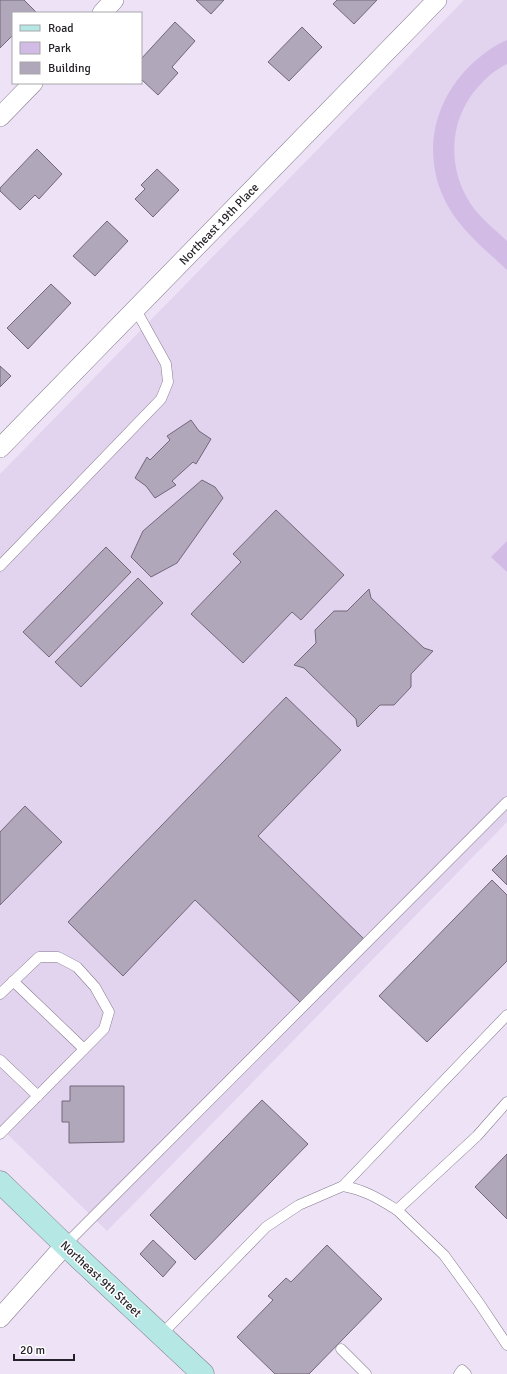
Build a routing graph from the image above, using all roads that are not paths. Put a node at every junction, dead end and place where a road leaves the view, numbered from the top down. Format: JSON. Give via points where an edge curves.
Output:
{"nodes":[{"id":1,"x":114,"y":0,"type":"edge"},
{"id":2,"x":437,"y":0,"type":"edge"},
{"id":3,"x":103,"y":12,"type":"edge"},
{"id":4,"x":32,"y":84,"type":"edge"},
{"id":5,"x":0,"y":117,"type":"edge"},
{"id":6,"x":136,"y":310,"type":"junction"},
{"id":7,"x":0,"y":448,"type":"edge"},
{"id":8,"x":0,"y":566,"type":"edge"},
{"id":9,"x":507,"y":802,"type":"edge"},
{"id":10,"x":13,"y":981,"type":"junction"},
{"id":11,"x":0,"y":994,"type":"edge"},
{"id":12,"x":507,"y":1015,"type":"edge"},
{"id":13,"x":84,"y":1049,"type":"junction"},
{"id":14,"x":0,"y":1060,"type":"edge"},
{"id":15,"x":38,"y":1096,"type":"junction"},
{"id":16,"x":507,"y":1102,"type":"edge"},
{"id":17,"x":0,"y":1134,"type":"edge"},
{"id":18,"x":0,"y":1182,"type":"edge"},
{"id":19,"x":343,"y":1186,"type":"junction"},
{"id":20,"x":397,"y":1210,"type":"junction"},
{"id":21,"x":65,"y":1245,"type":"junction"},
{"id":22,"x":0,"y":1318,"type":"edge"},
{"id":23,"x":161,"y":1335,"type":"junction"},
{"id":24,"x":507,"y":1344,"type":"edge"},
{"id":25,"x":341,"y":1349,"type":"dead end"},
{"id":26,"x":203,"y":1374,"type":"edge"},
{"id":27,"x":366,"y":1374,"type":"edge"},
{"id":28,"x":459,"y":1374,"type":"edge"},
{"id":29,"x":466,"y":1374,"type":"edge"}],
"edges":[{"from":1,"to":3,"type":"street"},
{"from":2,"to":6,"type":"street","name":"Northeast 19th Place"},
{"from":4,"to":5,"type":"street"},
{"from":6,"to":7,"type":"street","name":"Northeast 19th Place"},
{"from":6,"to":8,"type":"lane","via":[[166,364],[168,382],[161,399]]},
{"from":9,"to":21,"type":"lane"},
{"from":10,"to":11,"type":"lane"},
{"from":10,"to":13,"type":"lane"},
{"from":10,"to":13,"type":"lane","via":[[39,957],[58,957],[77,967],[95,988],[109,1012],[104,1029]]},
{"from":12,"to":19,"type":"lane"},
{"from":13,"to":15,"type":"lane"},
{"from":14,"to":15,"type":"lane"},
{"from":15,"to":17,"type":"lane"},
{"from":16,"to":20,"type":"lane","via":[[477,1136]]},
{"from":18,"to":21,"type":"street","name":"Northeast 9th Street"},
{"from":19,"to":20,"type":"lane","via":[[376,1196]]},
{"from":19,"to":23,"type":"lane","via":[[299,1205],[266,1227]]},
{"from":20,"to":24,"type":"lane","via":[[444,1255]]},
{"from":21,"to":22,"type":"street"},
{"from":21,"to":23,"type":"street","name":"Northeast 9th Street"},
{"from":23,"to":26,"type":"street","name":"Northeast 9th Street"},
{"from":25,"to":27,"type":"lane"},
{"from":28,"to":29,"type":"lane","via":[[462,1370]]}]}
